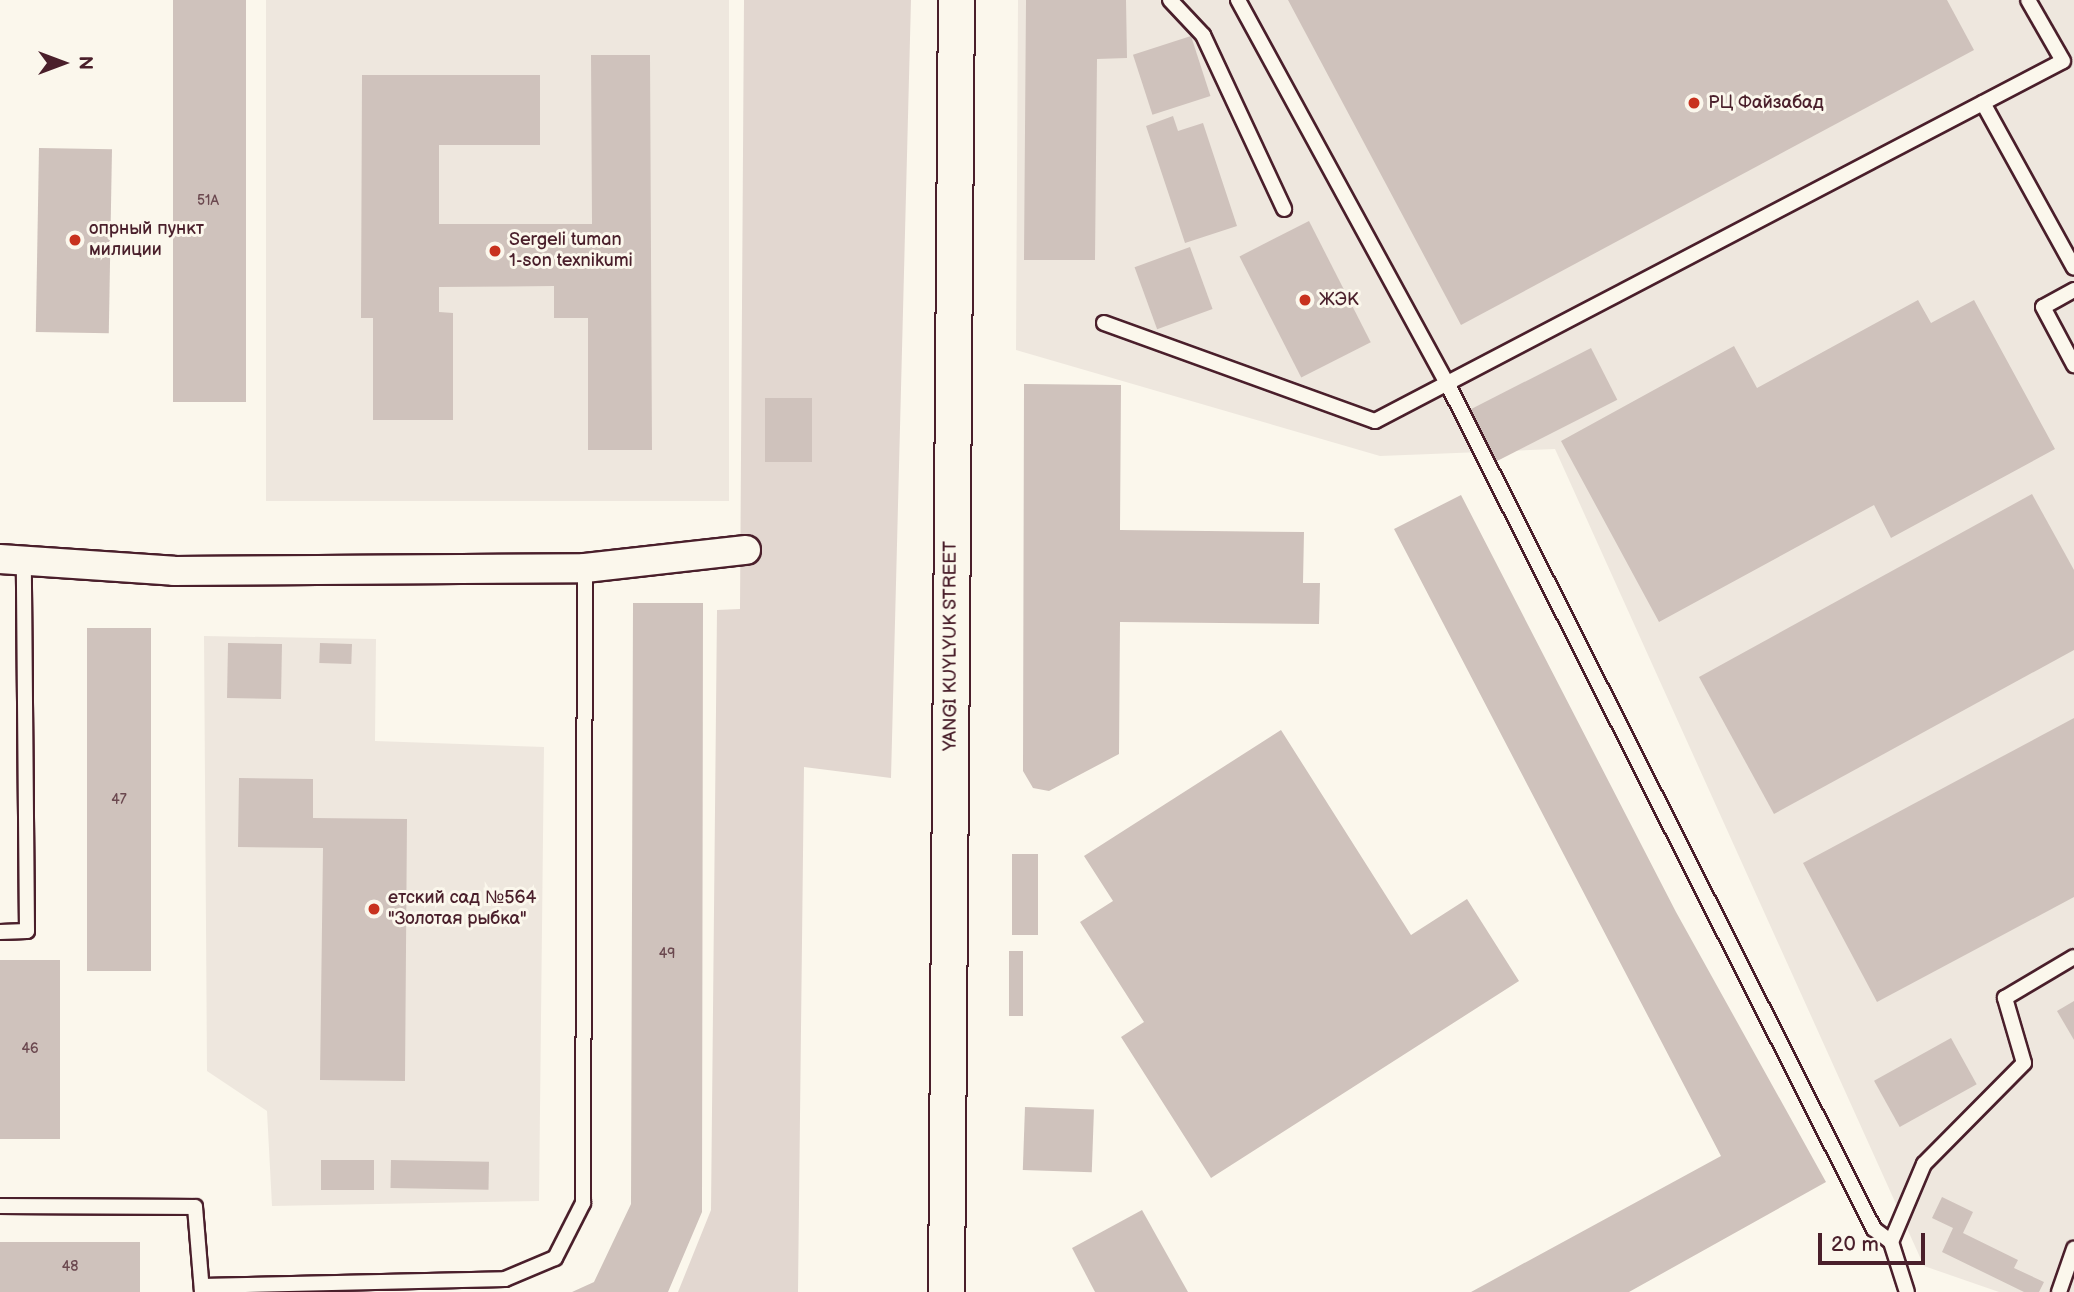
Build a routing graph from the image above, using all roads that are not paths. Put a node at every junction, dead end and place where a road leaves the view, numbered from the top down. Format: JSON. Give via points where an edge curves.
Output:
{"nodes":[{"id":1,"x":956,"y":0,"type":"edge"},
{"id":2,"x":1170,"y":0,"type":"edge"},
{"id":3,"x":1238,"y":0,"type":"edge"},
{"id":4,"x":2028,"y":0,"type":"edge"},
{"id":5,"x":1983,"y":103,"type":"junction"},
{"id":6,"x":1284,"y":209,"type":"dead end"},
{"id":7,"x":2074,"y":268,"type":"edge"},
{"id":8,"x":2074,"y":290,"type":"edge"},
{"id":9,"x":1104,"y":323,"type":"dead end"},
{"id":10,"x":2074,"y":365,"type":"edge"},
{"id":11,"x":1447,"y":383,"type":"junction"},
{"id":12,"x":746,"y":550,"type":"dead end"},
{"id":13,"x":12,"y":561,"type":"edge"},
{"id":14,"x":585,"y":568,"type":"junction"},
{"id":15,"x":0,"y":932,"type":"edge"},
{"id":16,"x":2074,"y":957,"type":"edge"},
{"id":17,"x":0,"y":1206,"type":"edge"},
{"id":18,"x":1892,"y":1242,"type":"junction"},
{"id":19,"x":2074,"y":1249,"type":"edge"},
{"id":20,"x":202,"y":1289,"type":"edge"},
{"id":21,"x":946,"y":1292,"type":"edge"},
{"id":22,"x":1907,"y":1292,"type":"edge"},
{"id":23,"x":2059,"y":1292,"type":"edge"}],
"edges":[{"from":1,"to":21,"type":"street","name":"YANGI KUYLYUK STREET"},
{"from":2,"to":6,"type":"lane","via":[[1203,35]]},
{"from":3,"to":11,"type":"lane"},
{"from":4,"to":5,"type":"lane","via":[[2063,61]]},
{"from":5,"to":7,"type":"lane"},
{"from":5,"to":11,"type":"lane"},
{"from":8,"to":10,"type":"lane","via":[[2043,307]]},
{"from":9,"to":11,"type":"lane","via":[[1376,421]]},
{"from":11,"to":18,"type":"lane","via":[[1874,1229]]},
{"from":12,"to":14,"type":"street"},
{"from":13,"to":14,"type":"street","via":[[174,571]]},
{"from":13,"to":15,"type":"lane","via":[[27,931]]},
{"from":14,"to":20,"type":"lane","via":[[583,1203],[555,1258],[505,1279]]},
{"from":16,"to":18,"type":"lane","via":[[2005,998],[2024,1063],[1924,1164]]},
{"from":17,"to":20,"type":"lane","via":[[195,1207]]},
{"from":18,"to":22,"type":"lane"},
{"from":19,"to":23,"type":"lane"}]}
